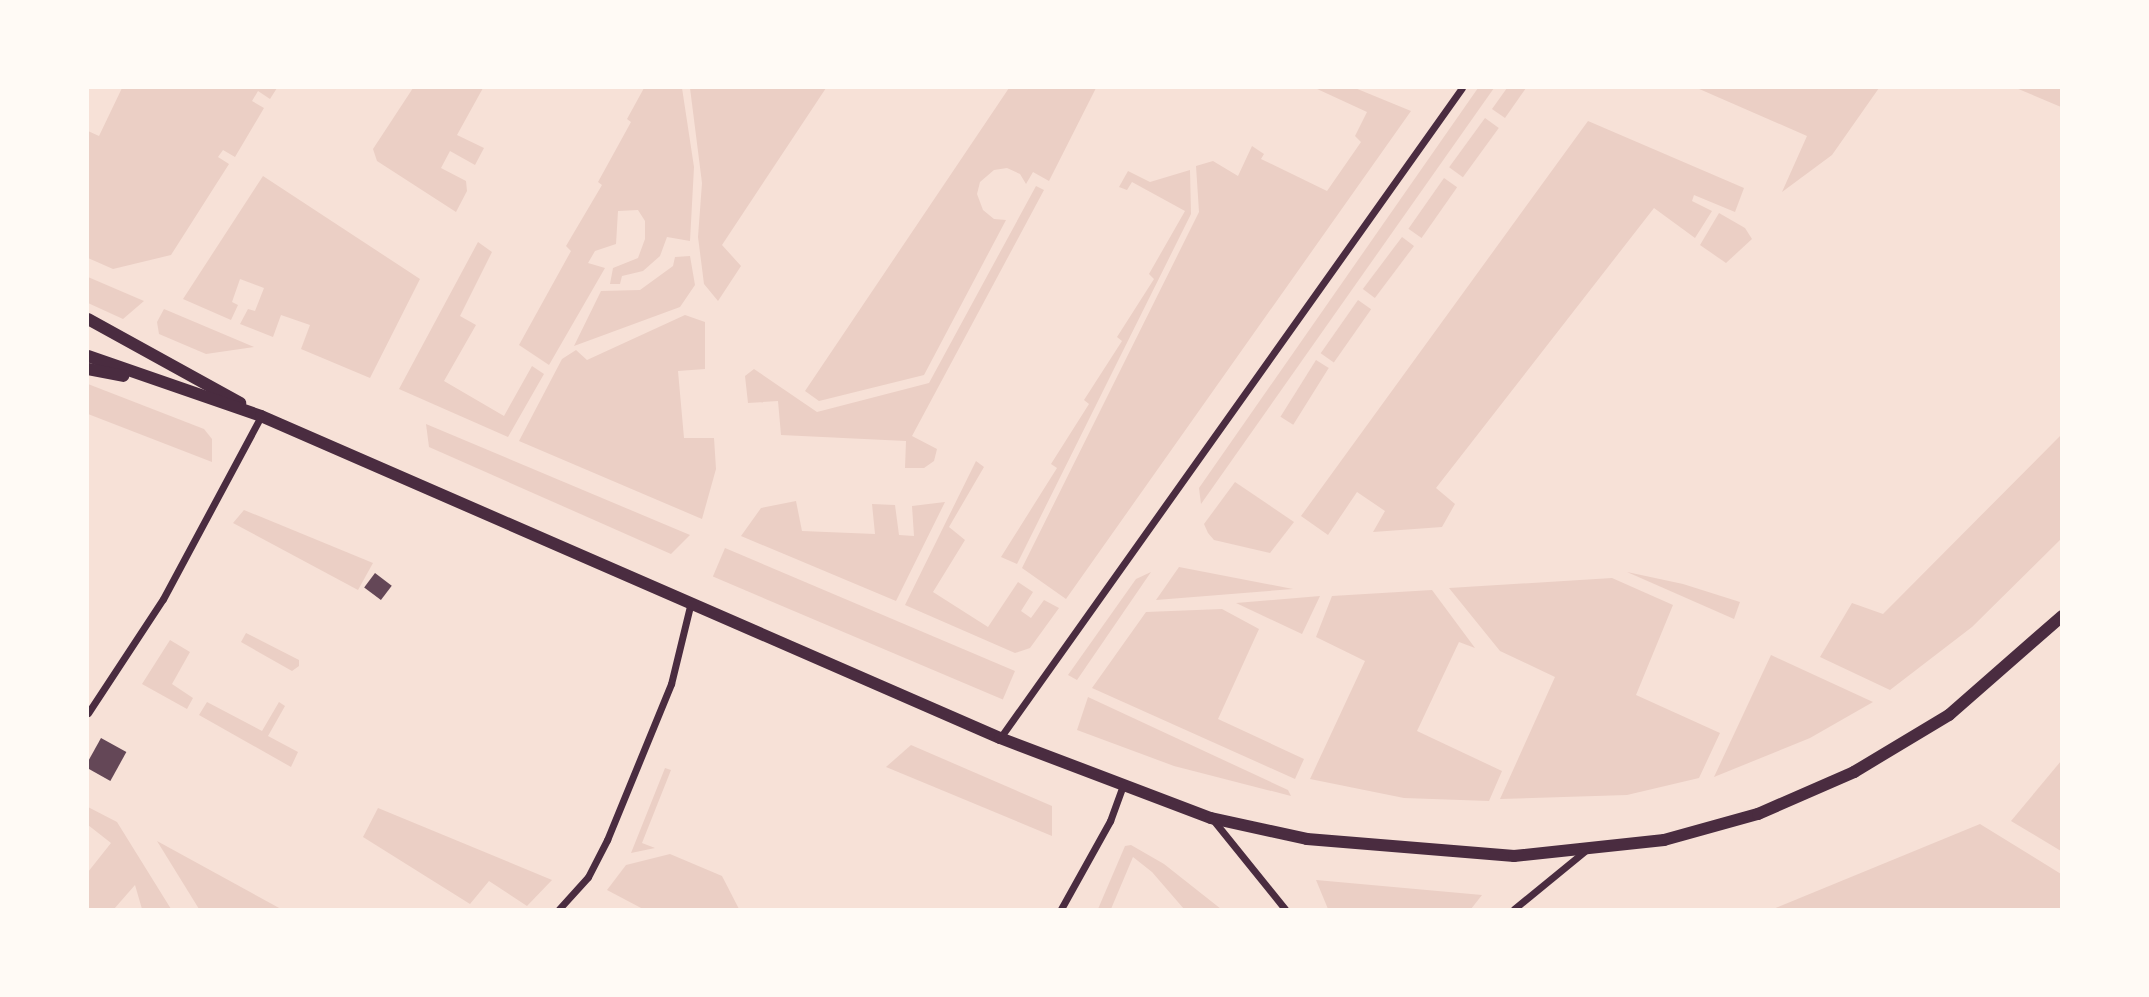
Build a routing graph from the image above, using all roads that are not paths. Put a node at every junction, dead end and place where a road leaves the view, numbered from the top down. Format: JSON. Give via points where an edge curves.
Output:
{"nodes":[{"id":1,"x":1462,"y":88,"type":"edge"},
{"id":2,"x":88,"y":319,"type":"edge"},
{"id":3,"x":88,"y":356,"type":"edge"},
{"id":4,"x":88,"y":369,"type":"edge"},
{"id":5,"x":151,"y":381,"type":"junction"},
{"id":6,"x":261,"y":416,"type":"junction"},
{"id":7,"x":691,"y":602,"type":"junction"},
{"id":8,"x":2062,"y":617,"type":"edge"},
{"id":9,"x":88,"y":713,"type":"edge"},
{"id":10,"x":1000,"y":738,"type":"junction"},
{"id":11,"x":1123,"y":785,"type":"junction"},
{"id":12,"x":1211,"y":818,"type":"junction"},
{"id":13,"x":1587,"y":850,"type":"junction"},
{"id":14,"x":559,"y":909,"type":"edge"},
{"id":15,"x":1061,"y":909,"type":"edge"},
{"id":16,"x":1285,"y":909,"type":"edge"},
{"id":17,"x":1514,"y":909,"type":"edge"}],
"edges":[{"from":1,"to":10,"type":"street"},
{"from":2,"to":6,"type":"street"},
{"from":3,"to":5,"type":"street"},
{"from":4,"to":5,"type":"street"},
{"from":5,"to":6,"type":"street"},
{"from":6,"to":7,"type":"street"},
{"from":6,"to":9,"type":"street","via":[[163,599]]},
{"from":7,"to":10,"type":"street"},
{"from":7,"to":14,"type":"street","via":[[671,684],[588,877]]},
{"from":8,"to":13,"type":"street","via":[[1949,715],[1854,772],[1758,814],[1664,840]]},
{"from":10,"to":11,"type":"street"},
{"from":11,"to":12,"type":"street"},
{"from":11,"to":15,"type":"street","via":[[1110,821]]},
{"from":12,"to":13,"type":"street","via":[[1307,839],[1419,851],[1514,856]]},
{"from":12,"to":16,"type":"street"},
{"from":13,"to":17,"type":"street"}]}
